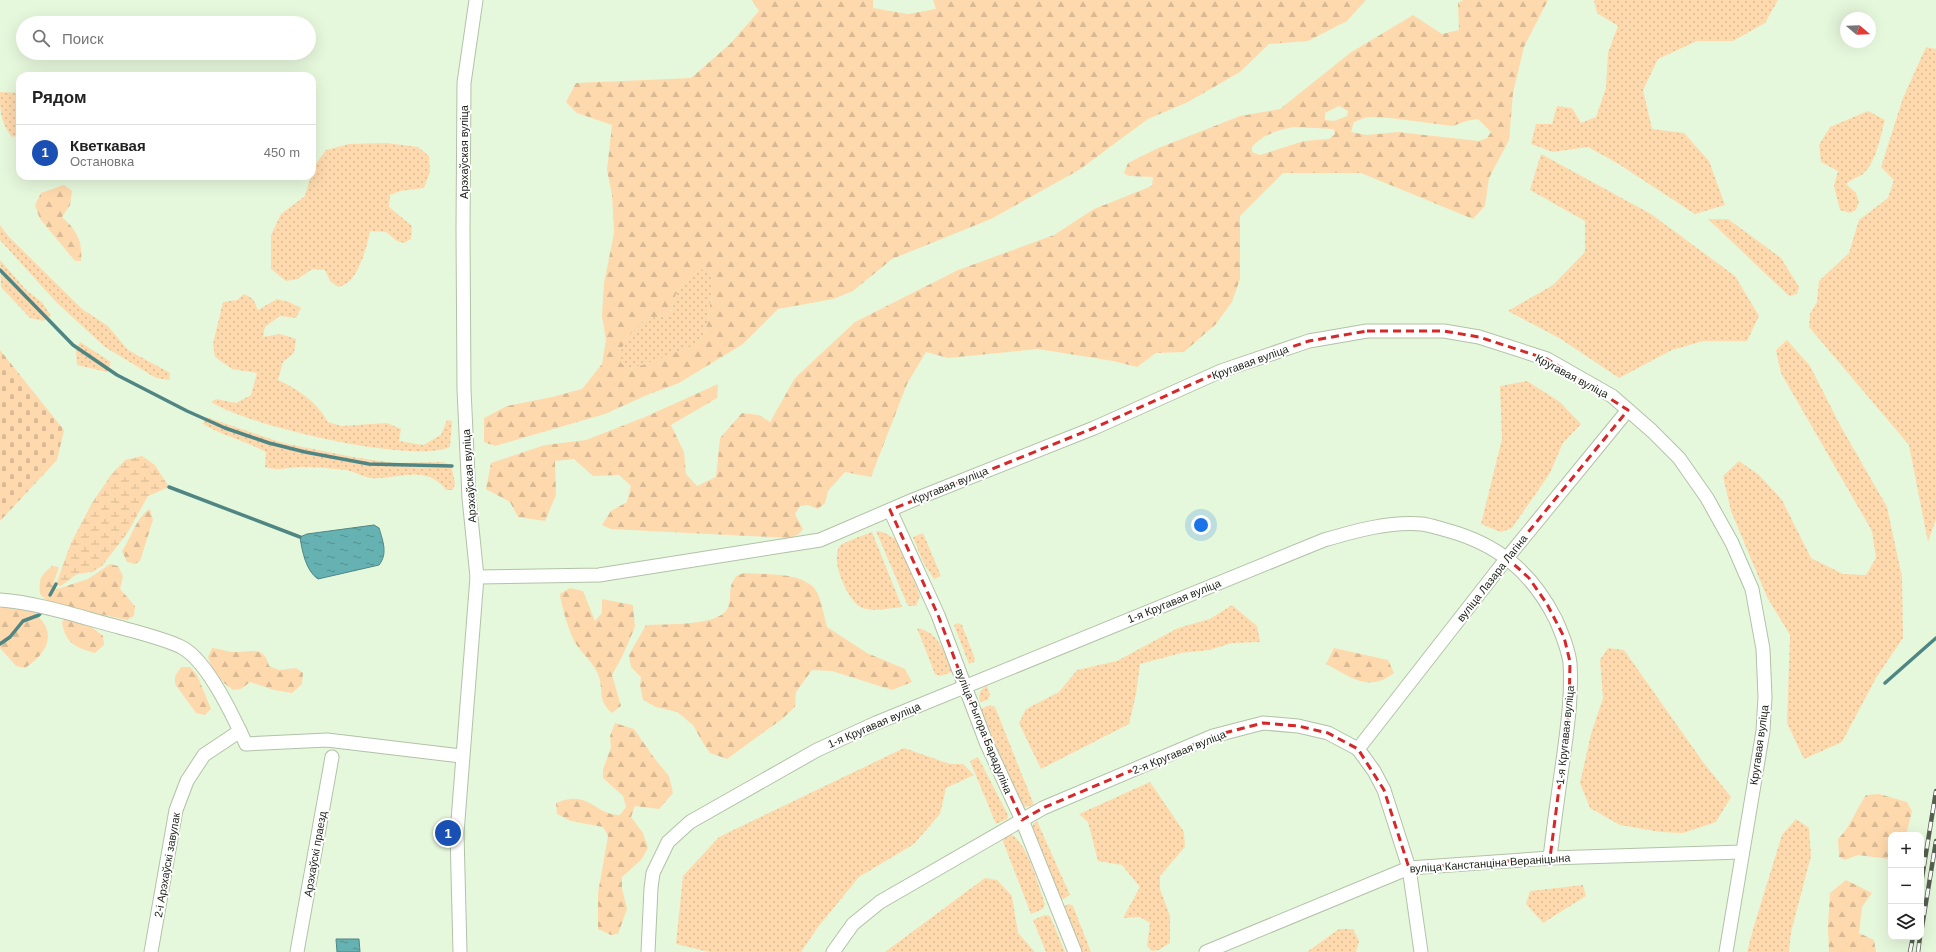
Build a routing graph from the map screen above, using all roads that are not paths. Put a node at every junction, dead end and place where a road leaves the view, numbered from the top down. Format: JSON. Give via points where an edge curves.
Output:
{"nodes":[{"id":1,"x":476,"y":0,"type":"edge"},
{"id":2,"x":1628,"y":410,"type":"junction"},
{"id":3,"x":890,"y":510,"type":"junction"},
{"id":4,"x":1507,"y":558,"type":"junction"},
{"id":5,"x":477,"y":577,"type":"junction"},
{"id":6,"x":0,"y":600,"type":"edge"},
{"id":7,"x":965,"y":687,"type":"junction"},
{"id":8,"x":240,"y":730,"type":"junction"},
{"id":9,"x":1358,"y":749,"type":"junction"},
{"id":10,"x":461,"y":756,"type":"junction"},
{"id":11,"x":332,"y":757,"type":"dead end"},
{"id":12,"x":1022,"y":820,"type":"junction"},
{"id":13,"x":1742,"y":852,"type":"junction"},
{"id":14,"x":1550,"y":858,"type":"junction"},
{"id":15,"x":1408,"y":868,"type":"junction"},
{"id":16,"x":151,"y":952,"type":"edge"},
{"id":17,"x":297,"y":952,"type":"edge"},
{"id":18,"x":460,"y":952,"type":"edge"},
{"id":19,"x":648,"y":952,"type":"edge"},
{"id":20,"x":833,"y":952,"type":"edge"},
{"id":21,"x":1075,"y":952,"type":"edge"},
{"id":22,"x":1206,"y":952,"type":"edge"},
{"id":23,"x":1421,"y":952,"type":"edge"},
{"id":24,"x":1726,"y":952,"type":"edge"}],
"edges":[{"from":1,"to":5,"type":"street","name":"Арэхаўская вуліца","via":[[464,83],[465,404],[469,498]]},
{"from":2,"to":3,"type":"street","name":"Кругавая вуліца","via":[[1612,396],[1547,360],[1493,341],[1444,331],[1367,331],[1309,341],[1221,371],[1094,428]]},
{"from":2,"to":4,"type":"street","name":"вуліца Лазара Лагіна"},
{"from":2,"to":13,"type":"street","name":"Кругавая вуліца","via":[[1679,458],[1707,498],[1732,543],[1752,589],[1763,650],[1765,697],[1763,731]]},
{"from":3,"to":5,"type":"street","name":"Кругавая вуліца","via":[[820,540],[599,575]]},
{"from":3,"to":7,"type":"street","name":"вуліца Рыгора Барадуліна","via":[[938,615]]},
{"from":4,"to":7,"type":"street","name":"1-я Кругавая вуліца","via":[[1482,543],[1422,524],[1389,525],[1350,533],[1317,543]]},
{"from":4,"to":9,"type":"street","name":"вуліца Лазара Лагіна"},
{"from":4,"to":14,"type":"street","name":"1-я Кругавая вуліца","via":[[1529,578],[1547,604],[1564,637],[1570,662],[1569,711]]},
{"from":5,"to":10,"type":"street","name":"Арэхаўская вуліца"},
{"from":6,"to":8,"type":"street","via":[[21,601],[140,633],[183,648],[205,667]]},
{"from":7,"to":12,"type":"street","name":"вуліца Рыгора Барадуліна","via":[[986,742]]},
{"from":7,"to":19,"type":"street","name":"1-я Кругавая вуліца","via":[[817,750],[690,822],[668,842],[653,873]]},
{"from":8,"to":10,"type":"street","via":[[246,744],[327,740]]},
{"from":8,"to":16,"type":"street","name":"2-і Арэхаўскі завулак","via":[[204,755],[187,781],[176,810]]},
{"from":9,"to":12,"type":"street","name":"2-я Кругавая вуліца","via":[[1328,733],[1298,726],[1263,723],[1213,736],[1042,808]]},
{"from":9,"to":15,"type":"street","name":"2-я Кругавая вуліца","via":[[1374,770],[1384,790]]},
{"from":10,"to":18,"type":"street","name":"Арэхаўская вуліца","via":[[456,862]]},
{"from":11,"to":17,"type":"street","name":"Арэхаўскі праезд"},
{"from":12,"to":20,"type":"street","name":"2-я Кругавая вуліца","via":[[880,902],[852,924]]},
{"from":12,"to":21,"type":"street","name":"вуліца Рыгора Барадуліна"},
{"from":13,"to":14,"type":"street","name":"вуліца Канстанціна Вераніцына"},
{"from":13,"to":24,"type":"street","name":"Кругавая вуліца"},
{"from":14,"to":15,"type":"street","name":"вуліца Канстанціна Вераніцына"},
{"from":15,"to":22,"type":"street","name":"вуліца Канстанціна Вераніцына"},
{"from":15,"to":23,"type":"street","name":"2-я Кругавая вуліца"}]}
